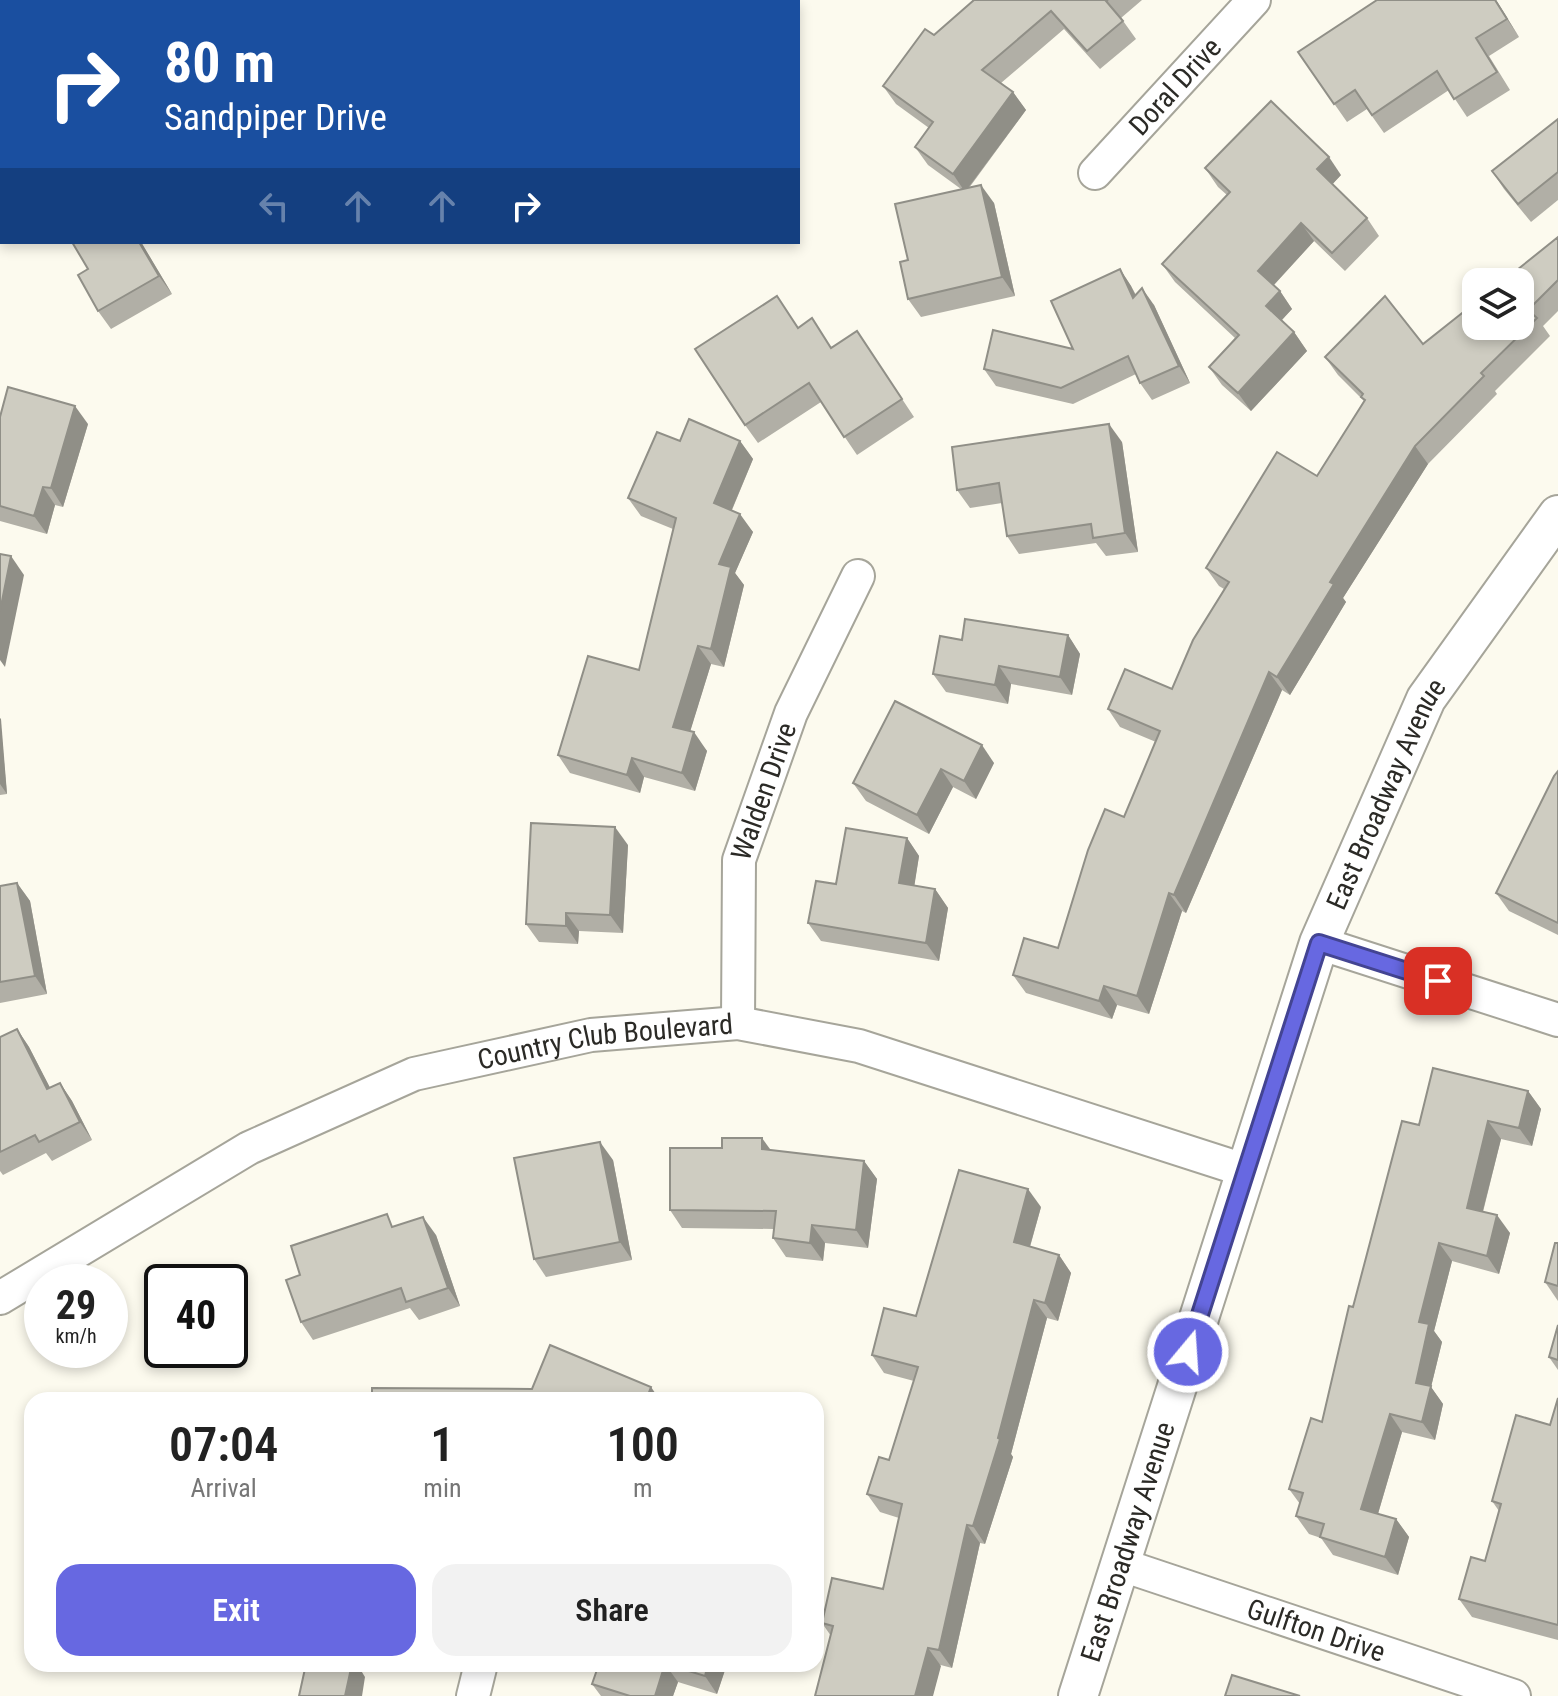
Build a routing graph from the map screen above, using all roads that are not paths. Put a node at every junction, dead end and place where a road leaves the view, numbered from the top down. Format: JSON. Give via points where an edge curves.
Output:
{"nodes":[{"id":1,"x":1254,"y":0,"type":"edge"},
{"id":2,"x":1095,"y":173,"type":"dead end"},
{"id":3,"x":1558,"y":515,"type":"edge"},
{"id":4,"x":858,"y":576,"type":"dead end"},
{"id":5,"x":1319,"y":943,"type":"junction"},
{"id":6,"x":1558,"y":1020,"type":"edge"},
{"id":7,"x":738,"y":1023,"type":"junction"},
{"id":8,"x":1247,"y":1171,"type":"junction"},
{"id":9,"x":0,"y":1298,"type":"edge"},
{"id":10,"x":1119,"y":1564,"type":"junction"},
{"id":11,"x":479,"y":1672,"type":"edge"},
{"id":12,"x":473,"y":1696,"type":"edge"},
{"id":13,"x":1078,"y":1696,"type":"edge"},
{"id":14,"x":1514,"y":1696,"type":"edge"}],
"edges":[{"from":1,"to":2,"type":"street","name":"Doral Drive"},
{"from":3,"to":5,"type":"street","name":"East Broadway Avenue","via":[[1426,699]]},
{"from":4,"to":7,"type":"street","name":"Walden Drive","via":[[791,713],[739,860]]},
{"from":5,"to":6,"type":"street"},
{"from":5,"to":8,"type":"street","name":"East Broadway Avenue"},
{"from":7,"to":8,"type":"street","name":"Country Club Boulevard","via":[[859,1046]]},
{"from":7,"to":9,"type":"street","name":"Country Club Boulevard","via":[[591,1035],[414,1074],[249,1148]]},
{"from":8,"to":10,"type":"street","name":"East Broadway Avenue"},
{"from":10,"to":13,"type":"street","name":"East Broadway Avenue"},
{"from":10,"to":14,"type":"street","name":"Gulfton Drive"},
{"from":11,"to":12,"type":"street"}]}
